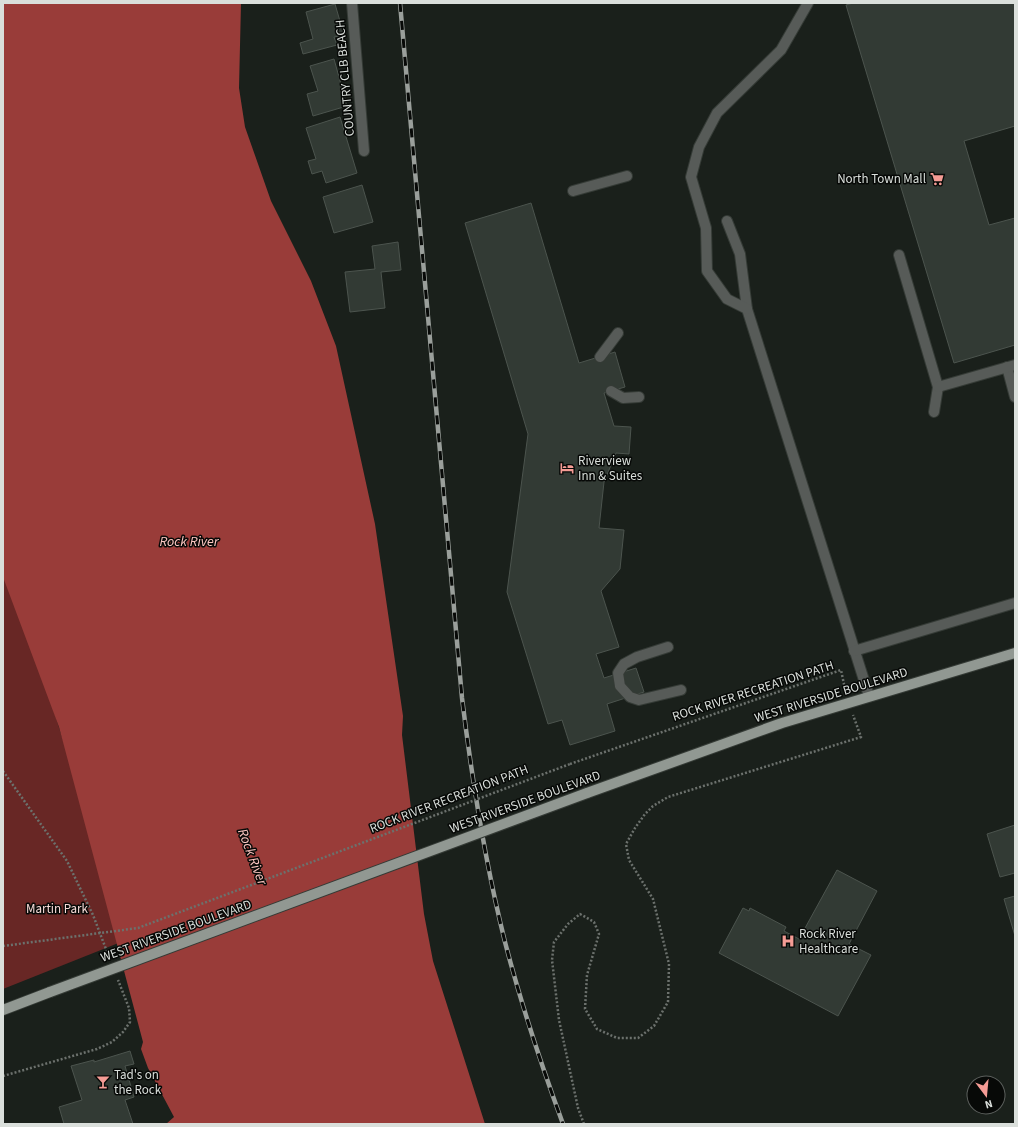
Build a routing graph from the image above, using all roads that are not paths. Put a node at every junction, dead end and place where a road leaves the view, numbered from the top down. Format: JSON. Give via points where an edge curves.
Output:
{"nodes":[{"id":1,"x":352,"y":3,"type":"edge"},
{"id":2,"x":808,"y":3,"type":"edge"},
{"id":3,"x":364,"y":151,"type":"dead end"},
{"id":4,"x":626,"y":176,"type":"dead end"},
{"id":5,"x":573,"y":191,"type":"dead end"},
{"id":6,"x":727,"y":221,"type":"dead end"},
{"id":7,"x":899,"y":255,"type":"dead end"},
{"id":8,"x":748,"y":309,"type":"junction"},
{"id":9,"x":618,"y":333,"type":"dead end"},
{"id":10,"x":600,"y":357,"type":"dead end"},
{"id":11,"x":1011,"y":366,"type":"edge"},
{"id":12,"x":938,"y":387,"type":"junction"},
{"id":13,"x":611,"y":391,"type":"dead end"},
{"id":14,"x":639,"y":397,"type":"dead end"},
{"id":15,"x":1015,"y":397,"type":"edge"},
{"id":16,"x":934,"y":412,"type":"dead end"},
{"id":17,"x":1015,"y":603,"type":"edge"},
{"id":18,"x":668,"y":647,"type":"dead end"},
{"id":19,"x":854,"y":651,"type":"junction"},
{"id":20,"x":1015,"y":653,"type":"edge"},
{"id":21,"x":681,"y":690,"type":"dead end"},
{"id":22,"x":869,"y":696,"type":"junction"},
{"id":23,"x":3,"y":1010,"type":"edge"}],
"edges":[{"from":1,"to":3,"type":"street","name":"COUNTRY CLB BEACH"},
{"from":2,"to":8,"type":"street","via":[[781,50],[717,113],[699,147],[691,177],[706,228],[707,271],[727,299]]},
{"from":4,"to":5,"type":"street"},
{"from":6,"to":8,"type":"street","via":[[740,254]]},
{"from":7,"to":12,"type":"street"},
{"from":8,"to":19,"type":"street"},
{"from":9,"to":10,"type":"street"},
{"from":11,"to":12,"type":"street"},
{"from":11,"to":15,"type":"street"},
{"from":12,"to":16,"type":"street"},
{"from":13,"to":14,"type":"street","via":[[623,398]]},
{"from":17,"to":19,"type":"street"},
{"from":18,"to":21,"type":"street","via":[[624,664],[618,673],[620,686],[630,697],[639,700]]},
{"from":19,"to":22,"type":"street"},
{"from":20,"to":22,"type":"main road","name":"WEST RIVERSIDE BOULEVARD"},
{"from":22,"to":23,"type":"main road","name":"WEST RIVERSIDE BOULEVARD","bridge":true,"via":[[782,723],[588,792]]}]}
